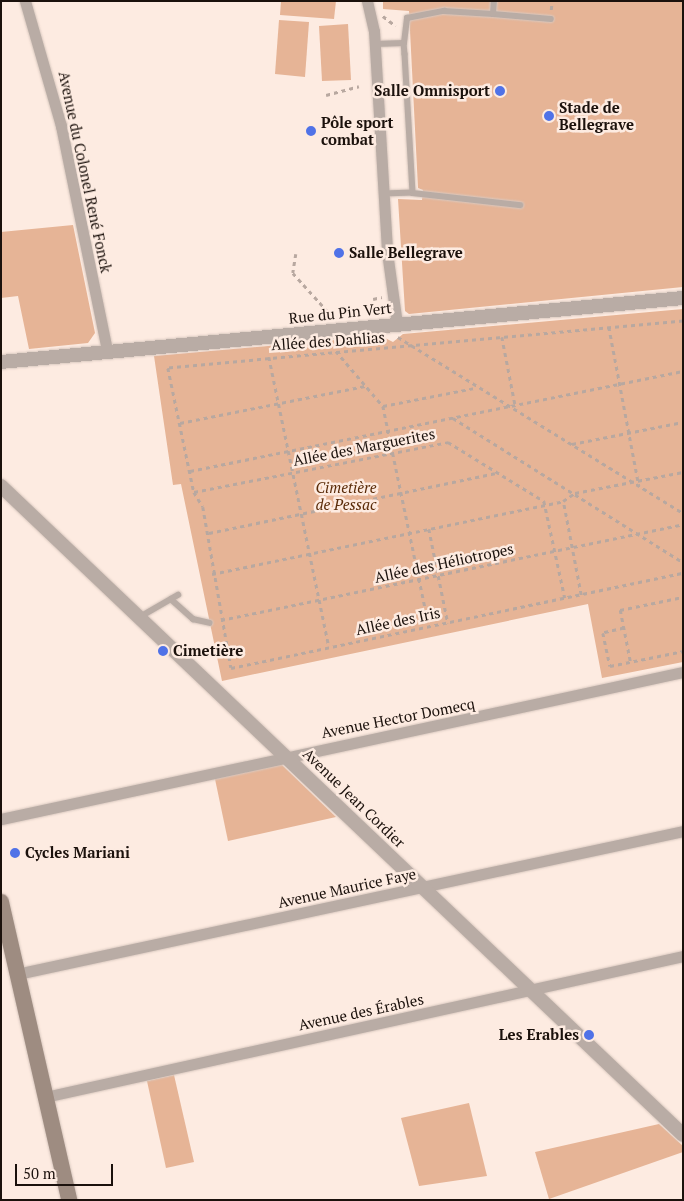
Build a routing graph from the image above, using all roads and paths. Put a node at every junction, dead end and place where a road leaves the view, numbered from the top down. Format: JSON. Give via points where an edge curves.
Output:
{"nodes":[{"id":1,"x":25,"y":1,"type":"edge"},
{"id":2,"x":367,"y":1,"type":"edge"},
{"id":3,"x":494,"y":1,"type":"edge"},
{"id":4,"x":493,"y":14,"type":"junction"},
{"id":5,"x":372,"y":19,"type":"junction"},
{"id":6,"x":551,"y":19,"type":"dead end"},
{"id":7,"x":406,"y":30,"type":"junction"},
{"id":8,"x":404,"y":43,"type":"junction"},
{"id":9,"x":375,"y":44,"type":"junction"},
{"id":10,"x":358,"y":86,"type":"dead end"},
{"id":11,"x":326,"y":95,"type":"dead end"},
{"id":12,"x":413,"y":193,"type":"junction"},
{"id":13,"x":384,"y":194,"type":"junction"},
{"id":14,"x":520,"y":205,"type":"dead end"},
{"id":15,"x":296,"y":254,"type":"dead end"},
{"id":16,"x":683,"y":298,"type":"edge"},
{"id":17,"x":683,"y":321,"type":"edge"},
{"id":18,"x":609,"y":327,"type":"junction"},
{"id":19,"x":397,"y":328,"type":"junction"},
{"id":20,"x":336,"y":330,"type":"junction"},
{"id":21,"x":502,"y":337,"type":"junction"},
{"id":22,"x":407,"y":346,"type":"junction"},
{"id":23,"x":106,"y":351,"type":"junction"},
{"id":24,"x":336,"y":351,"type":"junction"},
{"id":25,"x":269,"y":357,"type":"junction"},
{"id":26,"x":1,"y":362,"type":"edge"},
{"id":27,"x":683,"y":371,"type":"edge"},
{"id":28,"x":620,"y":383,"type":"junction"},
{"id":29,"x":366,"y":386,"type":"junction"},
{"id":30,"x":476,"y":387,"type":"junction"},
{"id":31,"x":279,"y":403,"type":"junction"},
{"id":32,"x":515,"y":404,"type":"junction"},
{"id":33,"x":507,"y":405,"type":"junction"},
{"id":34,"x":384,"y":406,"type":"junction"},
{"id":35,"x":453,"y":418,"type":"junction"},
{"id":36,"x":683,"y":422,"type":"edge"},
{"id":37,"x":180,"y":423,"type":"junction"},
{"id":38,"x":389,"y":431,"type":"junction"},
{"id":39,"x":629,"y":432,"type":"junction"},
{"id":40,"x":570,"y":444,"type":"junction"},
{"id":41,"x":289,"y":452,"type":"junction"},
{"id":42,"x":393,"y":452,"type":"junction"},
{"id":43,"x":190,"y":471,"type":"junction"},
{"id":44,"x":294,"y":472,"type":"junction"},
{"id":45,"x":497,"y":472,"type":"junction"},
{"id":46,"x":683,"y":472,"type":"edge"},
{"id":47,"x":629,"y":480,"type":"junction"},
{"id":48,"x":638,"y":480,"type":"junction"},
{"id":49,"x":1,"y":486,"type":"edge"},
{"id":50,"x":639,"y":486,"type":"junction"},
{"id":51,"x":194,"y":492,"type":"junction"},
{"id":52,"x":401,"y":492,"type":"junction"},
{"id":53,"x":575,"y":493,"type":"junction"},
{"id":54,"x":563,"y":501,"type":"junction"},
{"id":55,"x":544,"y":505,"type":"junction"},
{"id":56,"x":302,"y":513,"type":"junction"},
{"id":57,"x":683,"y":513,"type":"edge"},
{"id":58,"x":683,"y":524,"type":"edge"},
{"id":59,"x":429,"y":529,"type":"junction"},
{"id":60,"x":209,"y":533,"type":"junction"},
{"id":61,"x":409,"y":533,"type":"junction"},
{"id":62,"x":641,"y":533,"type":"junction"},
{"id":63,"x":572,"y":547,"type":"junction"},
{"id":64,"x":554,"y":551,"type":"junction"},
{"id":65,"x":310,"y":554,"type":"junction"},
{"id":66,"x":213,"y":555,"type":"joint"},
{"id":67,"x":683,"y":562,"type":"edge"},
{"id":68,"x":212,"y":574,"type":"junction"},
{"id":69,"x":683,"y":574,"type":"edge"},
{"id":70,"x":438,"y":576,"type":"junction"},
{"id":71,"x":419,"y":580,"type":"junction"},
{"id":72,"x":178,"y":595,"type":"dead end"},
{"id":73,"x":581,"y":595,"type":"junction"},
{"id":74,"x":683,"y":597,"type":"edge"},
{"id":75,"x":565,"y":598,"type":"junction"},
{"id":76,"x":171,"y":599,"type":"junction"},
{"id":77,"x":320,"y":601,"type":"junction"},
{"id":78,"x":140,"y":617,"type":"junction"},
{"id":79,"x":222,"y":620,"type":"junction"},
{"id":80,"x":210,"y":623,"type":"joint"},
{"id":81,"x":448,"y":623,"type":"junction"},
{"id":82,"x":429,"y":627,"type":"junction"},
{"id":83,"x":624,"y":628,"type":"junction"},
{"id":84,"x":329,"y":647,"type":"junction"},
{"id":85,"x":683,"y":650,"type":"edge"},
{"id":86,"x":630,"y":661,"type":"junction"},
{"id":87,"x":683,"y":672,"type":"edge"},
{"id":88,"x":286,"y":755,"type":"junction"},
{"id":89,"x":1,"y":819,"type":"edge"},
{"id":90,"x":683,"y":831,"type":"edge"},
{"id":91,"x":423,"y":887,"type":"junction"},
{"id":92,"x":1,"y":902,"type":"edge"},
{"id":93,"x":683,"y":956,"type":"edge"},
{"id":94,"x":18,"y":974,"type":"junction"},
{"id":95,"x":530,"y":990,"type":"junction"},
{"id":96,"x":45,"y":1096,"type":"junction"},
{"id":97,"x":683,"y":1135,"type":"edge"},
{"id":98,"x":69,"y":1200,"type":"edge"}],
"edges":[{"from":1,"to":23,"type":"street","name":"Avenue du Colonel René Fonck","via":[[61,126]]},
{"from":2,"to":5,"type":"street"},
{"from":3,"to":4,"type":"lane"},
{"from":4,"to":6,"type":"lane"},
{"from":4,"to":7,"type":"lane","via":[[444,11],[409,17]]},
{"from":5,"to":7,"type":"path","via":[[386,16]]},
{"from":5,"to":9,"type":"street"},
{"from":7,"to":8,"type":"lane"},
{"from":8,"to":9,"type":"lane"},
{"from":8,"to":12,"type":"lane"},
{"from":9,"to":13,"type":"street"},
{"from":10,"to":11,"type":"path"},
{"from":12,"to":13,"type":"lane"},
{"from":12,"to":14,"type":"lane"},
{"from":13,"to":19,"type":"street"},
{"from":15,"to":20,"type":"path","via":[[293,274],[326,316],[335,317]]},
{"from":16,"to":19,"type":"street","name":"Rue du Pin Vert"},
{"from":17,"to":18,"type":"path","name":"Allée des Dahlias"},
{"from":18,"to":21,"type":"path","name":"Allée des Dahlias"},
{"from":18,"to":28,"type":"path"},
{"from":19,"to":20,"type":"street","name":"Rue du Pin Vert"},
{"from":19,"to":22,"type":"path","via":[[398,340]]},
{"from":20,"to":23,"type":"street","name":"Rue du Pin Vert"},
{"from":21,"to":22,"type":"path","name":"Allée des Dahlias"},
{"from":21,"to":32,"type":"path"},
{"from":22,"to":24,"type":"path","name":"Allée des Dahlias"},
{"from":22,"to":30,"type":"path"},
{"from":23,"to":26,"type":"street","name":"Rue du Pin Vert"},
{"from":24,"to":25,"type":"path","name":"Allée des Dahlias"},
{"from":24,"to":29,"type":"path"},
{"from":25,"to":31,"type":"path"},
{"from":25,"to":37,"type":"path","name":"Allée des Dahlias","via":[[172,365],[168,368]]},
{"from":27,"to":28,"type":"path"},
{"from":28,"to":32,"type":"path"},
{"from":28,"to":39,"type":"path"},
{"from":29,"to":31,"type":"path"},
{"from":29,"to":34,"type":"path"},
{"from":30,"to":33,"type":"path"},
{"from":30,"to":34,"type":"path"},
{"from":31,"to":37,"type":"path"},
{"from":31,"to":41,"type":"path"},
{"from":32,"to":33,"type":"path"},
{"from":33,"to":35,"type":"path"},
{"from":33,"to":40,"type":"path"},
{"from":34,"to":38,"type":"path"},
{"from":35,"to":38,"type":"path"},
{"from":35,"to":53,"type":"path"},
{"from":36,"to":39,"type":"path"},
{"from":37,"to":43,"type":"path","name":"Allée des Dahlias"},
{"from":38,"to":41,"type":"path"},
{"from":38,"to":42,"type":"path"},
{"from":39,"to":40,"type":"path"},
{"from":39,"to":48,"type":"path"},
{"from":40,"to":47,"type":"path"},
{"from":41,"to":43,"type":"path"},
{"from":41,"to":44,"type":"path"},
{"from":42,"to":44,"type":"path","name":"Allée des Marguerites"},
{"from":42,"to":45,"type":"path","name":"Allée des Marguerites","via":[[448,442]]},
{"from":42,"to":52,"type":"path"},
{"from":43,"to":51,"type":"path","name":"Allée des Dahlias"},
{"from":44,"to":51,"type":"path","name":"Allée des Marguerites"},
{"from":44,"to":56,"type":"path"},
{"from":45,"to":52,"type":"path"},
{"from":45,"to":55,"type":"path","name":"Allée des Marguerites"},
{"from":46,"to":48,"type":"path"},
{"from":47,"to":48,"type":"path"},
{"from":47,"to":50,"type":"path"},
{"from":47,"to":53,"type":"path"},
{"from":48,"to":50,"type":"path"},
{"from":49,"to":78,"type":"street","name":"Avenue Jean Cordier"},
{"from":50,"to":57,"type":"path"},
{"from":51,"to":60,"type":"path","name":"Allée des Dahlias","via":[[203,507]]},
{"from":52,"to":56,"type":"path"},
{"from":52,"to":61,"type":"path"},
{"from":53,"to":54,"type":"path"},
{"from":53,"to":62,"type":"path"},
{"from":54,"to":55,"type":"path"},
{"from":54,"to":63,"type":"path"},
{"from":55,"to":59,"type":"path"},
{"from":55,"to":64,"type":"path"},
{"from":56,"to":60,"type":"path"},
{"from":56,"to":65,"type":"path"},
{"from":58,"to":62,"type":"path","name":"Allée des Héliotropes"},
{"from":59,"to":61,"type":"path"},
{"from":59,"to":70,"type":"path"},
{"from":60,"to":66,"type":"path","name":"Allée des Dahlias"},
{"from":61,"to":65,"type":"path"},
{"from":61,"to":71,"type":"path"},
{"from":62,"to":63,"type":"path","name":"Allée des Héliotropes"},
{"from":62,"to":67,"type":"path"},
{"from":63,"to":64,"type":"path","name":"Allée des Héliotropes"},
{"from":63,"to":73,"type":"path"},
{"from":64,"to":70,"type":"path","name":"Allée des Héliotropes"},
{"from":64,"to":75,"type":"path"},
{"from":65,"to":68,"type":"path"},
{"from":65,"to":77,"type":"path"},
{"from":66,"to":68,"type":"path","name":"Allée des Iris"},
{"from":68,"to":79,"type":"path","name":"Allée des Iris"},
{"from":69,"to":73,"type":"path","name":"Allée des Iris"},
{"from":70,"to":71,"type":"path","name":"Allée des Héliotropes"},
{"from":70,"to":81,"type":"path"},
{"from":71,"to":77,"type":"path","name":"Allée des Héliotropes"},
{"from":71,"to":82,"type":"path"},
{"from":72,"to":76,"type":"lane"},
{"from":73,"to":75,"type":"path","name":"Allée des Iris"},
{"from":74,"to":83,"type":"path","via":[[620,610]]},
{"from":75,"to":81,"type":"path","name":"Allée des Iris"},
{"from":76,"to":78,"type":"lane"},
{"from":76,"to":80,"type":"lane","via":[[192,619]]},
{"from":77,"to":79,"type":"path","name":"Allée des Héliotropes"},
{"from":77,"to":84,"type":"path"},
{"from":78,"to":88,"type":"street","name":"Avenue Jean Cordier"},
{"from":79,"to":80,"type":"path","name":"Allée des Héliotropes"},
{"from":79,"to":84,"type":"path","name":"Allée des Iris","via":[[231,668]]},
{"from":81,"to":82,"type":"path","name":"Allée des Iris"},
{"from":82,"to":84,"type":"path","name":"Allée des Iris"},
{"from":83,"to":86,"type":"path"},
{"from":83,"to":86,"type":"path","via":[[603,633],[610,666]]},
{"from":85,"to":86,"type":"path"},
{"from":87,"to":88,"type":"street","name":"Avenue Hector Domecq","via":[[603,693]]},
{"from":88,"to":89,"type":"street","name":"Avenue Hector Domecq"},
{"from":88,"to":91,"type":"street","name":"Avenue Jean Cordier"},
{"from":90,"to":91,"type":"street","name":"Avenue Maurice Faye"},
{"from":91,"to":94,"type":"street","name":"Avenue Maurice Faye"},
{"from":91,"to":95,"type":"street","name":"Avenue Jean Cordier"},
{"from":92,"to":94,"type":"main road"},
{"from":93,"to":95,"type":"street","name":"Avenue des Érables"},
{"from":94,"to":96,"type":"main road"},
{"from":95,"to":96,"type":"street","name":"Avenue des Érables"},
{"from":95,"to":97,"type":"street","name":"Avenue Jean Cordier"},
{"from":96,"to":98,"type":"main road"}]}
